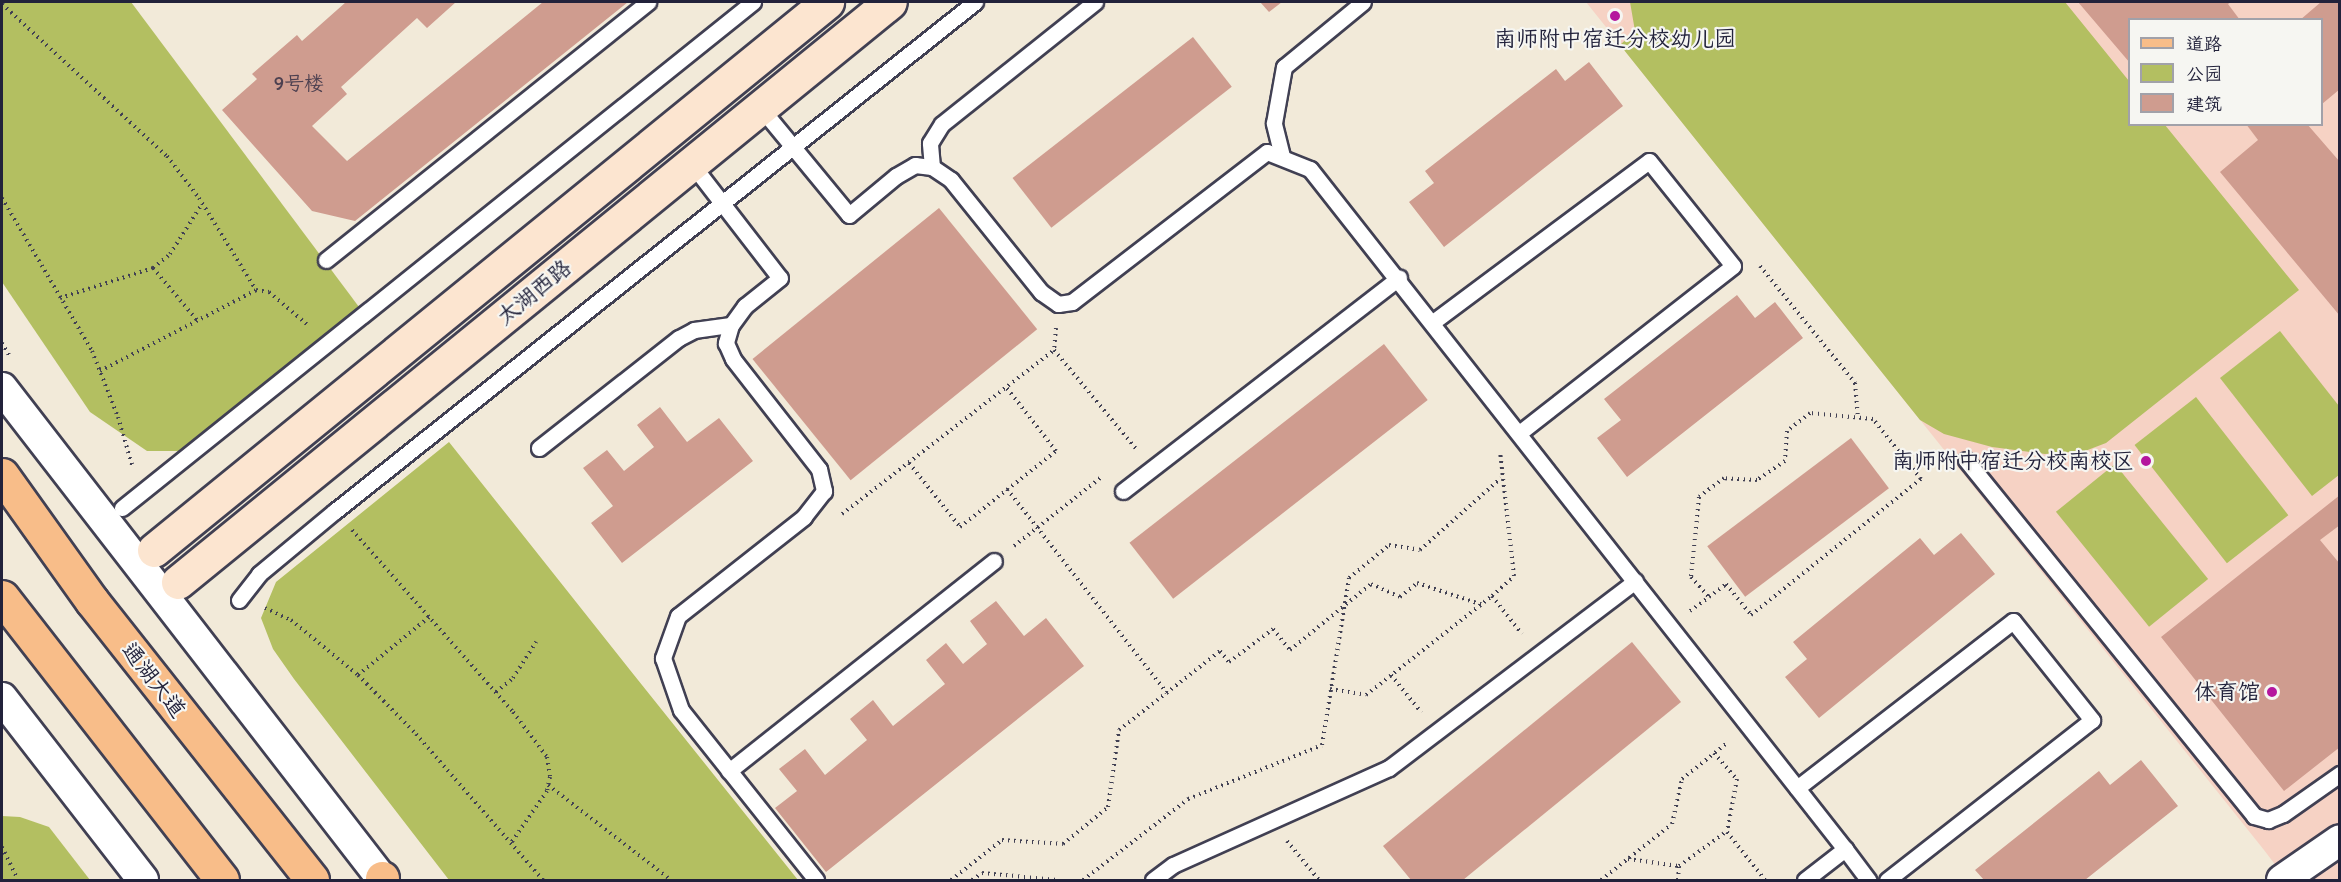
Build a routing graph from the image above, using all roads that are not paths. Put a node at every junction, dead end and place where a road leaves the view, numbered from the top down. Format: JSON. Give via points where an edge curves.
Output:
{"nodes":[{"id":1,"x":648,"y":2,"type":"edge"},
{"id":2,"x":753,"y":2,"type":"edge"},
{"id":3,"x":828,"y":2,"type":"edge"},
{"id":4,"x":890,"y":2,"type":"edge"},
{"id":5,"x":975,"y":2,"type":"edge"},
{"id":6,"x":1095,"y":2,"type":"edge"},
{"id":7,"x":1363,"y":2,"type":"edge"},
{"id":8,"x":760,"y":107,"type":"junction"},
{"id":9,"x":795,"y":148,"type":"junction"},
{"id":10,"x":1282,"y":156,"type":"junction"},
{"id":11,"x":691,"y":163,"type":"junction"},
{"id":12,"x":932,"y":167,"type":"junction"},
{"id":13,"x":724,"y":204,"type":"junction"},
{"id":14,"x":326,"y":260,"type":"dead end"},
{"id":15,"x":1399,"y":278,"type":"junction"},
{"id":16,"x":1433,"y":322,"type":"junction"},
{"id":17,"x":731,"y":324,"type":"junction"},
{"id":18,"x":2,"y":388,"type":"edge"},
{"id":19,"x":1519,"y":433,"type":"junction"},
{"id":20,"x":539,"y":448,"type":"dead end"},
{"id":21,"x":1966,"y":460,"type":"dead end"},
{"id":22,"x":2,"y":475,"type":"edge"},
{"id":23,"x":1123,"y":491,"type":"dead end"},
{"id":24,"x":122,"y":508,"type":"dead end"},
{"id":25,"x":154,"y":550,"type":"dead end"},
{"id":26,"x":994,"y":561,"type":"road end"},
{"id":27,"x":1635,"y":581,"type":"junction"},
{"id":28,"x":178,"y":582,"type":"dead end"},
{"id":29,"x":2,"y":597,"type":"edge"},
{"id":30,"x":239,"y":600,"type":"road end"},
{"id":31,"x":2,"y":698,"type":"edge"},
{"id":32,"x":729,"y":771,"type":"junction"},
{"id":33,"x":2340,"y":774,"type":"edge"},
{"id":34,"x":1797,"y":788,"type":"junction"},
{"id":35,"x":2340,"y":840,"type":"edge"},
{"id":36,"x":1845,"y":849,"type":"junction"},
{"id":37,"x":2285,"y":878,"type":"edge"},
{"id":38,"x":143,"y":880,"type":"edge"},
{"id":39,"x":222,"y":880,"type":"edge"},
{"id":40,"x":312,"y":880,"type":"edge"},
{"id":41,"x":383,"y":880,"type":"edge"},
{"id":42,"x":816,"y":880,"type":"edge"},
{"id":43,"x":1153,"y":880,"type":"edge"},
{"id":44,"x":1805,"y":880,"type":"edge"},
{"id":45,"x":1868,"y":880,"type":"edge"},
{"id":46,"x":1887,"y":880,"type":"edge"}],
"edges":[{"from":1,"to":14,"type":"lane"},
{"from":2,"to":24,"type":"lane"},
{"from":3,"to":25,"type":"street","name":"太湖西路"},
{"from":4,"to":8,"type":"street","name":"太湖西路"},
{"from":5,"to":9,"type":"lane"},
{"from":6,"to":12,"type":"lane","via":[[942,124],[930,143]]},
{"from":7,"to":10,"type":"lane","via":[[1284,67],[1274,123]]},
{"from":8,"to":9,"type":"lane"},
{"from":8,"to":11,"type":"street","name":"太湖西路"},
{"from":9,"to":12,"type":"lane","via":[[849,215],[915,165]]},
{"from":9,"to":13,"type":"lane"},
{"from":10,"to":12,"type":"lane","via":[[1267,152],[1253,160],[1072,303],[1058,304],[1041,292],[951,180]]},
{"from":10,"to":15,"type":"lane","via":[[1310,169]]},
{"from":11,"to":13,"type":"lane"},
{"from":11,"to":28,"type":"street","name":"太湖西路"},
{"from":13,"to":17,"type":"lane","via":[[780,279],[745,306]]},
{"from":13,"to":30,"type":"lane","via":[[335,511],[259,574]]},
{"from":15,"to":16,"type":"lane"},
{"from":15,"to":23,"type":"lane"},
{"from":16,"to":19,"type":"lane"},
{"from":16,"to":19,"type":"lane","via":[[1649,161],[1733,266]]},
{"from":17,"to":20,"type":"lane","via":[[694,330],[679,338]]},
{"from":17,"to":32,"type":"lane","via":[[726,343],[733,359],[819,469],[824,491],[804,517],[678,616],[669,637],[663,658],[681,710]]},
{"from":18,"to":41,"type":"street"},
{"from":19,"to":27,"type":"lane"},
{"from":21,"to":33,"type":"lane","via":[[2254,816],[2268,820],[2283,814]]},
{"from":22,"to":40,"type":"main road","name":"通湖大道","via":[[110,625]]},
{"from":26,"to":32,"type":"lane"},
{"from":27,"to":34,"type":"lane"},
{"from":27,"to":43,"type":"lane","via":[[1389,768],[1173,865]]},
{"from":29,"to":39,"type":"main road"},
{"from":31,"to":38,"type":"street"},
{"from":32,"to":42,"type":"lane"},
{"from":34,"to":36,"type":"lane"},
{"from":34,"to":46,"type":"lane","via":[[2013,621],[2092,720]]},
{"from":35,"to":37,"type":"street"},
{"from":36,"to":44,"type":"lane"},
{"from":36,"to":45,"type":"lane"}]}
